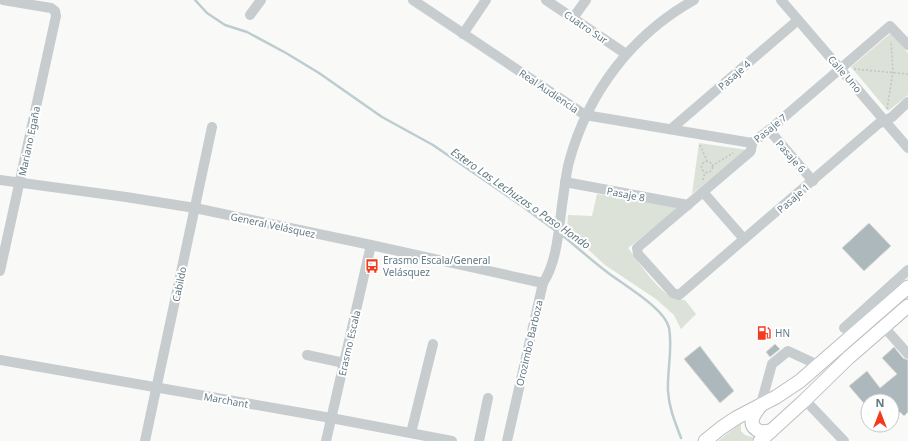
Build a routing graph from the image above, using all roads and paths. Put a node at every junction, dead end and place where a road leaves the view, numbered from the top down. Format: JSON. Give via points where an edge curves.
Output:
{"nodes":[{"id":1,"x":3,"y":0,"type":"edge"},
{"id":2,"x":261,"y":0,"type":"edge"},
{"id":3,"x":413,"y":0,"type":"edge"},
{"id":4,"x":486,"y":0,"type":"edge"},
{"id":5,"x":546,"y":0,"type":"edge"},
{"id":6,"x":586,"y":0,"type":"edge"},
{"id":7,"x":694,"y":0,"type":"edge"},
{"id":8,"x":781,"y":0,"type":"edge"},
{"id":9,"x":250,"y":15,"type":"dead end"},
{"id":10,"x":573,"y":18,"type":"junction"},
{"id":11,"x":798,"y":20,"type":"junction"},
{"id":12,"x":890,"y":26,"type":"junction"},
{"id":13,"x":463,"y":34,"type":"junction"},
{"id":14,"x":908,"y":44,"type":"edge"},
{"id":15,"x":626,"y":54,"type":"junction"},
{"id":16,"x":840,"y":68,"type":"junction"},
{"id":17,"x":893,"y":72,"type":"junction"},
{"id":18,"x":908,"y":74,"type":"edge"},
{"id":19,"x":908,"y":102,"type":"edge"},
{"id":20,"x":585,"y":115,"type":"junction"},
{"id":21,"x":884,"y":121,"type":"junction"},
{"id":22,"x":212,"y":127,"type":"dead end"},
{"id":23,"x":670,"y":129,"type":"junction"},
{"id":24,"x":770,"y":130,"type":"junction"},
{"id":25,"x":699,"y":141,"type":"dead end"},
{"id":26,"x":752,"y":143,"type":"junction"},
{"id":27,"x":908,"y":148,"type":"edge"},
{"id":28,"x":707,"y":161,"type":"junction"},
{"id":29,"x":0,"y":180,"type":"edge"},
{"id":30,"x":812,"y":181,"type":"junction"},
{"id":31,"x":565,"y":182,"type":"junction"},
{"id":32,"x":20,"y":183,"type":"junction"},
{"id":33,"x":703,"y":192,"type":"junction"},
{"id":34,"x":688,"y":205,"type":"junction"},
{"id":35,"x":195,"y":208,"type":"junction"},
{"id":36,"x":744,"y":239,"type":"junction"},
{"id":37,"x":371,"y":245,"type":"junction"},
{"id":38,"x":0,"y":268,"type":"edge"},
{"id":39,"x":908,"y":270,"type":"edge"},
{"id":40,"x":543,"y":283,"type":"junction"},
{"id":41,"x":908,"y":287,"type":"edge"},
{"id":42,"x":679,"y":296,"type":"joint"},
{"id":43,"x":908,"y":306,"type":"edge"},
{"id":44,"x":858,"y":323,"type":"junction"},
{"id":45,"x":884,"y":327,"type":"junction"},
{"id":46,"x":844,"y":328,"type":"dead end"},
{"id":47,"x":433,"y":344,"type":"dead end"},
{"id":48,"x":908,"y":354,"type":"edge"},
{"id":49,"x":307,"y":355,"type":"dead end"},
{"id":50,"x":0,"y":360,"type":"edge"},
{"id":51,"x":344,"y":363,"type":"junction"},
{"id":52,"x":818,"y":365,"type":"junction"},
{"id":53,"x":156,"y":388,"type":"junction"},
{"id":54,"x":488,"y":398,"type":"dead end"},
{"id":55,"x":805,"y":400,"type":"junction"},
{"id":56,"x":762,"y":404,"type":"junction"},
{"id":57,"x":331,"y":418,"type":"junction"},
{"id":58,"x":770,"y":431,"type":"junction"},
{"id":59,"x":411,"y":433,"type":"junction"},
{"id":60,"x":145,"y":441,"type":"edge"},
{"id":61,"x":326,"y":441,"type":"edge"},
{"id":62,"x":452,"y":441,"type":"edge"},
{"id":63,"x":479,"y":441,"type":"edge"},
{"id":64,"x":507,"y":441,"type":"edge"},
{"id":65,"x":705,"y":441,"type":"edge"},
{"id":66,"x":760,"y":441,"type":"edge"},
{"id":67,"x":844,"y":441,"type":"edge"}],
"edges":[{"from":1,"to":32,"type":"street","name":"Mariano Egaña","via":[[48,7],[55,11],[56,18]]},
{"from":2,"to":9,"type":"street"},
{"from":3,"to":13,"type":"street","name":"Real Audiencia"},
{"from":4,"to":13,"type":"street"},
{"from":5,"to":10,"type":"street","name":"Cuatro Sur"},
{"from":6,"to":10,"type":"street"},
{"from":7,"to":15,"type":"street","name":"Orozimbo Barboza","via":[[659,23]]},
{"from":8,"to":11,"type":"street","name":"Calle Uno"},
{"from":10,"to":15,"type":"street","name":"Cuatro Sur"},
{"from":11,"to":16,"type":"street","name":"Calle Uno"},
{"from":11,"to":23,"type":"street","name":"Pasaje 4"},
{"from":12,"to":14,"type":"street"},
{"from":12,"to":16,"type":"street","name":"Pasaje 7"},
{"from":12,"to":17,"type":"path"},
{"from":13,"to":20,"type":"street","name":"Real Audiencia"},
{"from":15,"to":20,"type":"street","name":"Orozimbo Barboza","via":[[602,86]]},
{"from":16,"to":17,"type":"path"},
{"from":16,"to":21,"type":"street","name":"Calle Uno"},
{"from":16,"to":24,"type":"street","name":"Pasaje 7"},
{"from":17,"to":18,"type":"path"},
{"from":17,"to":21,"type":"path"},
{"from":19,"to":21,"type":"street","name":"Pasaje 1"},
{"from":20,"to":23,"type":"street","name":"Real Audiencia"},
{"from":20,"to":31,"type":"street","name":"Orozimbo Barboza","via":[[568,163]]},
{"from":21,"to":27,"type":"street","name":"Calle Uno"},
{"from":21,"to":30,"type":"street","name":"Pasaje 1"},
{"from":22,"to":35,"type":"street","name":"Cabildo"},
{"from":23,"to":26,"type":"street","name":"Real Audiencia"},
{"from":24,"to":26,"type":"street","name":"Pasaje 7"},
{"from":24,"to":30,"type":"street","name":"Pasaje 6"},
{"from":25,"to":28,"type":"path"},
{"from":26,"to":33,"type":"street","name":"Pasaje 7","via":[[750,152]]},
{"from":28,"to":28,"type":"path","via":[[701,167],[707,172],[712,168]]},
{"from":29,"to":32,"type":"street","name":"General Velásquez"},
{"from":30,"to":36,"type":"street","name":"Pasaje 1"},
{"from":31,"to":34,"type":"street","name":"Pasaje 8"},
{"from":31,"to":40,"type":"street","name":"Orozimbo Barboza","via":[[556,246],[549,272]]},
{"from":32,"to":35,"type":"street","name":"General Velásquez","via":[[126,196]]},
{"from":32,"to":38,"type":"street","name":"Mariano Egaña"},
{"from":33,"to":34,"type":"street","name":"Pasaje 7"},
{"from":33,"to":36,"type":"street"},
{"from":34,"to":42,"type":"street","name":"Pasaje 7","via":[[637,248],[638,254],[673,293]]},
{"from":35,"to":37,"type":"street","name":"General Velásquez"},
{"from":35,"to":53,"type":"street","name":"Cabildo"},
{"from":36,"to":42,"type":"street","name":"Pasaje 1"},
{"from":37,"to":40,"type":"street","name":"General Velásquez"},
{"from":37,"to":51,"type":"street","name":"Erasmo Escala"},
{"from":39,"to":44,"type":"street"},
{"from":40,"to":64,"type":"street","name":"Orozimbo Barboza"},
{"from":41,"to":44,"type":"main road"},
{"from":43,"to":45,"type":"main road"},
{"from":44,"to":46,"type":"street"},
{"from":44,"to":52,"type":"main road"},
{"from":45,"to":48,"type":"street"},
{"from":45,"to":55,"type":"main road"},
{"from":47,"to":59,"type":"street"},
{"from":49,"to":51,"type":"street"},
{"from":50,"to":53,"type":"street","name":"Marchant"},
{"from":51,"to":57,"type":"street","name":"Erasmo Escala"},
{"from":52,"to":56,"type":"main road","via":[[790,388]]},
{"from":52,"to":56,"type":"street","via":[[788,351],[772,364]]},
{"from":53,"to":57,"type":"street","name":"Marchant"},
{"from":53,"to":60,"type":"street","name":"Cabildo"},
{"from":54,"to":63,"type":"street"},
{"from":55,"to":58,"type":"main road"},
{"from":55,"to":67,"type":"street"},
{"from":56,"to":58,"type":"main road","via":[[753,416],[752,423],[758,431]]},
{"from":56,"to":65,"type":"main road","via":[[731,421]]},
{"from":57,"to":59,"type":"street","name":"Marchant"},
{"from":57,"to":61,"type":"street","name":"Erasmo Escala"},
{"from":58,"to":66,"type":"main road"},
{"from":59,"to":62,"type":"street","name":"Marchant"}]}
